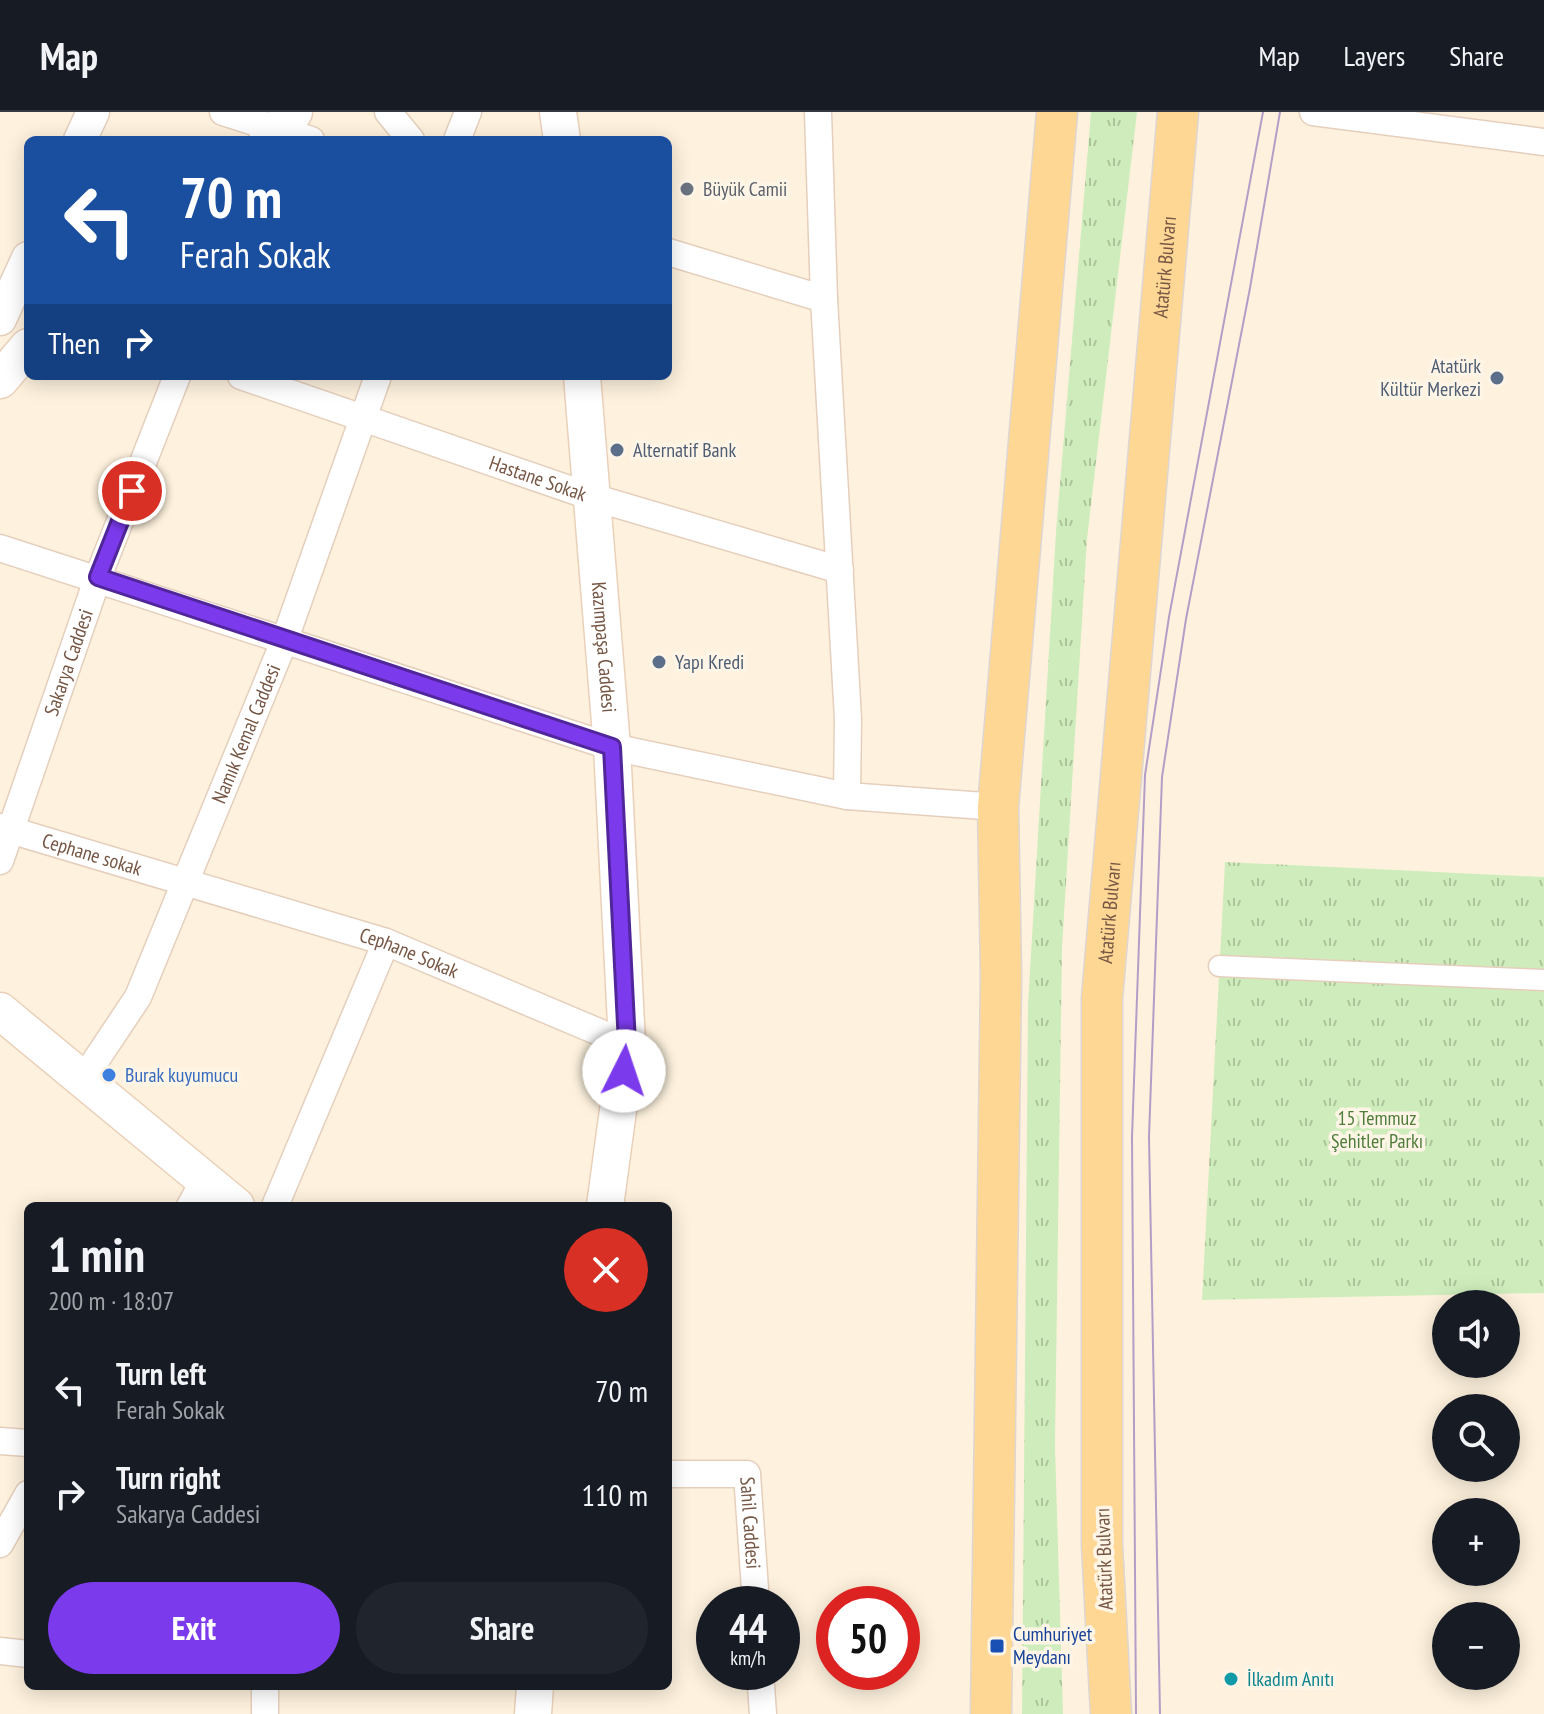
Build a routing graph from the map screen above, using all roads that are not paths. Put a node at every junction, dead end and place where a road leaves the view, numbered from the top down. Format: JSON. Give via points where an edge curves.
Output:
{"nodes":[{"id":1,"x":93,"y":112,"type":"edge"},
{"id":2,"x":223,"y":112,"type":"edge"},
{"id":3,"x":468,"y":112,"type":"edge"},
{"id":4,"x":558,"y":112,"type":"edge"},
{"id":5,"x":818,"y":112,"type":"edge"},
{"id":6,"x":1057,"y":112,"type":"edge"},
{"id":7,"x":1178,"y":112,"type":"edge"},
{"id":8,"x":1313,"y":112,"type":"edge"},
{"id":9,"x":288,"y":130,"type":"edge"},
{"id":10,"x":82,"y":136,"type":"edge"},
{"id":11,"x":459,"y":136,"type":"edge"},
{"id":12,"x":561,"y":136,"type":"edge"},
{"id":13,"x":1544,"y":142,"type":"edge"},
{"id":14,"x":672,"y":253,"type":"edge"},
{"id":15,"x":24,"y":268,"type":"edge"},
{"id":16,"x":824,"y":299,"type":"junction"},
{"id":17,"x":10,"y":302,"type":"edge"},
{"id":18,"x":24,"y":352,"type":"edge"},
{"id":19,"x":0,"y":380,"type":"edge"},
{"id":20,"x":175,"y":380,"type":"edge"},
{"id":21,"x":256,"y":380,"type":"edge"},
{"id":22,"x":377,"y":380,"type":"edge"},
{"id":23,"x":582,"y":380,"type":"edge"},
{"id":24,"x":364,"y":418,"type":"junction"},
{"id":25,"x":592,"y":497,"type":"junction"},
{"id":26,"x":0,"y":548,"type":"edge"},
{"id":27,"x":840,"y":570,"type":"junction"},
{"id":28,"x":98,"y":577,"type":"junction"},
{"id":29,"x":285,"y":639,"type":"junction"},
{"id":30,"x":612,"y":747,"type":"junction"},
{"id":31,"x":847,"y":796,"type":"junction"},
{"id":32,"x":998,"y":807,"type":"junction"},
{"id":33,"x":5,"y":828,"type":"edge"},
{"id":34,"x":0,"y":861,"type":"edge"},
{"id":35,"x":184,"y":884,"type":"junction"},
{"id":36,"x":386,"y":942,"type":"junction"},
{"id":37,"x":1219,"y":966,"type":"dead end"},
{"id":38,"x":1544,"y":980,"type":"edge"},
{"id":39,"x":0,"y":1011,"type":"edge"},
{"id":40,"x":627,"y":1044,"type":"junction"},
{"id":41,"x":84,"y":1078,"type":"junction"},
{"id":42,"x":197,"y":1193,"type":"edge"},
{"id":43,"x":224,"y":1202,"type":"edge"},
{"id":44,"x":277,"y":1202,"type":"edge"},
{"id":45,"x":606,"y":1202,"type":"edge"},
{"id":46,"x":0,"y":1441,"type":"edge"},
{"id":47,"x":24,"y":1443,"type":"edge"},
{"id":48,"x":672,"y":1474,"type":"edge"},
{"id":49,"x":24,"y":1501,"type":"edge"},
{"id":50,"x":0,"y":1544,"type":"edge"},
{"id":51,"x":755,"y":1586,"type":"edge"},
{"id":52,"x":0,"y":1651,"type":"edge"},
{"id":53,"x":24,"y":1654,"type":"edge"},
{"id":54,"x":265,"y":1690,"type":"edge"},
{"id":55,"x":535,"y":1690,"type":"edge"},
{"id":56,"x":761,"y":1690,"type":"edge"},
{"id":57,"x":265,"y":1714,"type":"edge"},
{"id":58,"x":533,"y":1714,"type":"edge"},
{"id":59,"x":763,"y":1714,"type":"edge"},
{"id":60,"x":991,"y":1714,"type":"edge"},
{"id":61,"x":1111,"y":1714,"type":"edge"}],
"edges":[{"from":1,"to":10,"type":"street"},
{"from":2,"to":9,"type":"street"},
{"from":3,"to":11,"type":"street"},
{"from":4,"to":12,"type":"main road"},
{"from":5,"to":16,"type":"street"},
{"from":6,"to":32,"type":"main road"},
{"from":7,"to":61,"type":"main road","name":"Atatürk Bulvarı","via":[[1102,998],[1102,1545]]},
{"from":8,"to":13,"type":"street"},
{"from":14,"to":16,"type":"street"},
{"from":15,"to":17,"type":"street"},
{"from":16,"to":27,"type":"street"},
{"from":18,"to":19,"type":"main road"},
{"from":20,"to":28,"type":"street","name":"Sakarya Caddesi"},
{"from":21,"to":24,"type":"street","name":"Hastane Sokak"},
{"from":22,"to":24,"type":"street","name":"Namık Kemal Caddesi"},
{"from":23,"to":25,"type":"main road","name":"Kazımpaşa Caddesi"},
{"from":24,"to":25,"type":"street","name":"Hastane Sokak"},
{"from":24,"to":29,"type":"street","name":"Namık Kemal Caddesi"},
{"from":25,"to":27,"type":"street","name":"Hastane Sokak"},
{"from":25,"to":30,"type":"main road","name":"Kazımpaşa Caddesi"},
{"from":26,"to":28,"type":"street"},
{"from":27,"to":31,"type":"street"},
{"from":28,"to":29,"type":"street"},
{"from":28,"to":33,"type":"street","name":"Sakarya Caddesi"},
{"from":29,"to":30,"type":"street"},
{"from":29,"to":35,"type":"street","name":"Namık Kemal Caddesi"},
{"from":30,"to":31,"type":"street"},
{"from":30,"to":40,"type":"main road","name":"Kazımpaşa Caddesi"},
{"from":31,"to":32,"type":"street"},
{"from":32,"to":60,"type":"main road","via":[[1001,975]]},
{"from":33,"to":34,"type":"street","name":"Sakarya Caddesi"},
{"from":33,"to":35,"type":"street","name":"Cephane sokak"},
{"from":35,"to":36,"type":"street","name":"Cephane Sokak"},
{"from":35,"to":41,"type":"street","name":"Namık Kemal Caddesi","via":[[138,997]]},
{"from":36,"to":40,"type":"street","name":"Cephane Sokak"},
{"from":36,"to":44,"type":"street"},
{"from":37,"to":38,"type":"street"},
{"from":39,"to":41,"type":"main road"},
{"from":40,"to":45,"type":"main road","name":"Kazımpaşa Caddesi"},
{"from":41,"to":42,"type":"main road"},
{"from":42,"to":43,"type":"main road"},
{"from":46,"to":47,"type":"street"},
{"from":48,"to":51,"type":"street","name":"Sahil Caddesi","via":[[747,1474]]},
{"from":49,"to":50,"type":"street"},
{"from":52,"to":53,"type":"street"},
{"from":54,"to":57,"type":"street"},
{"from":55,"to":58,"type":"main road"},
{"from":56,"to":59,"type":"street"}]}
